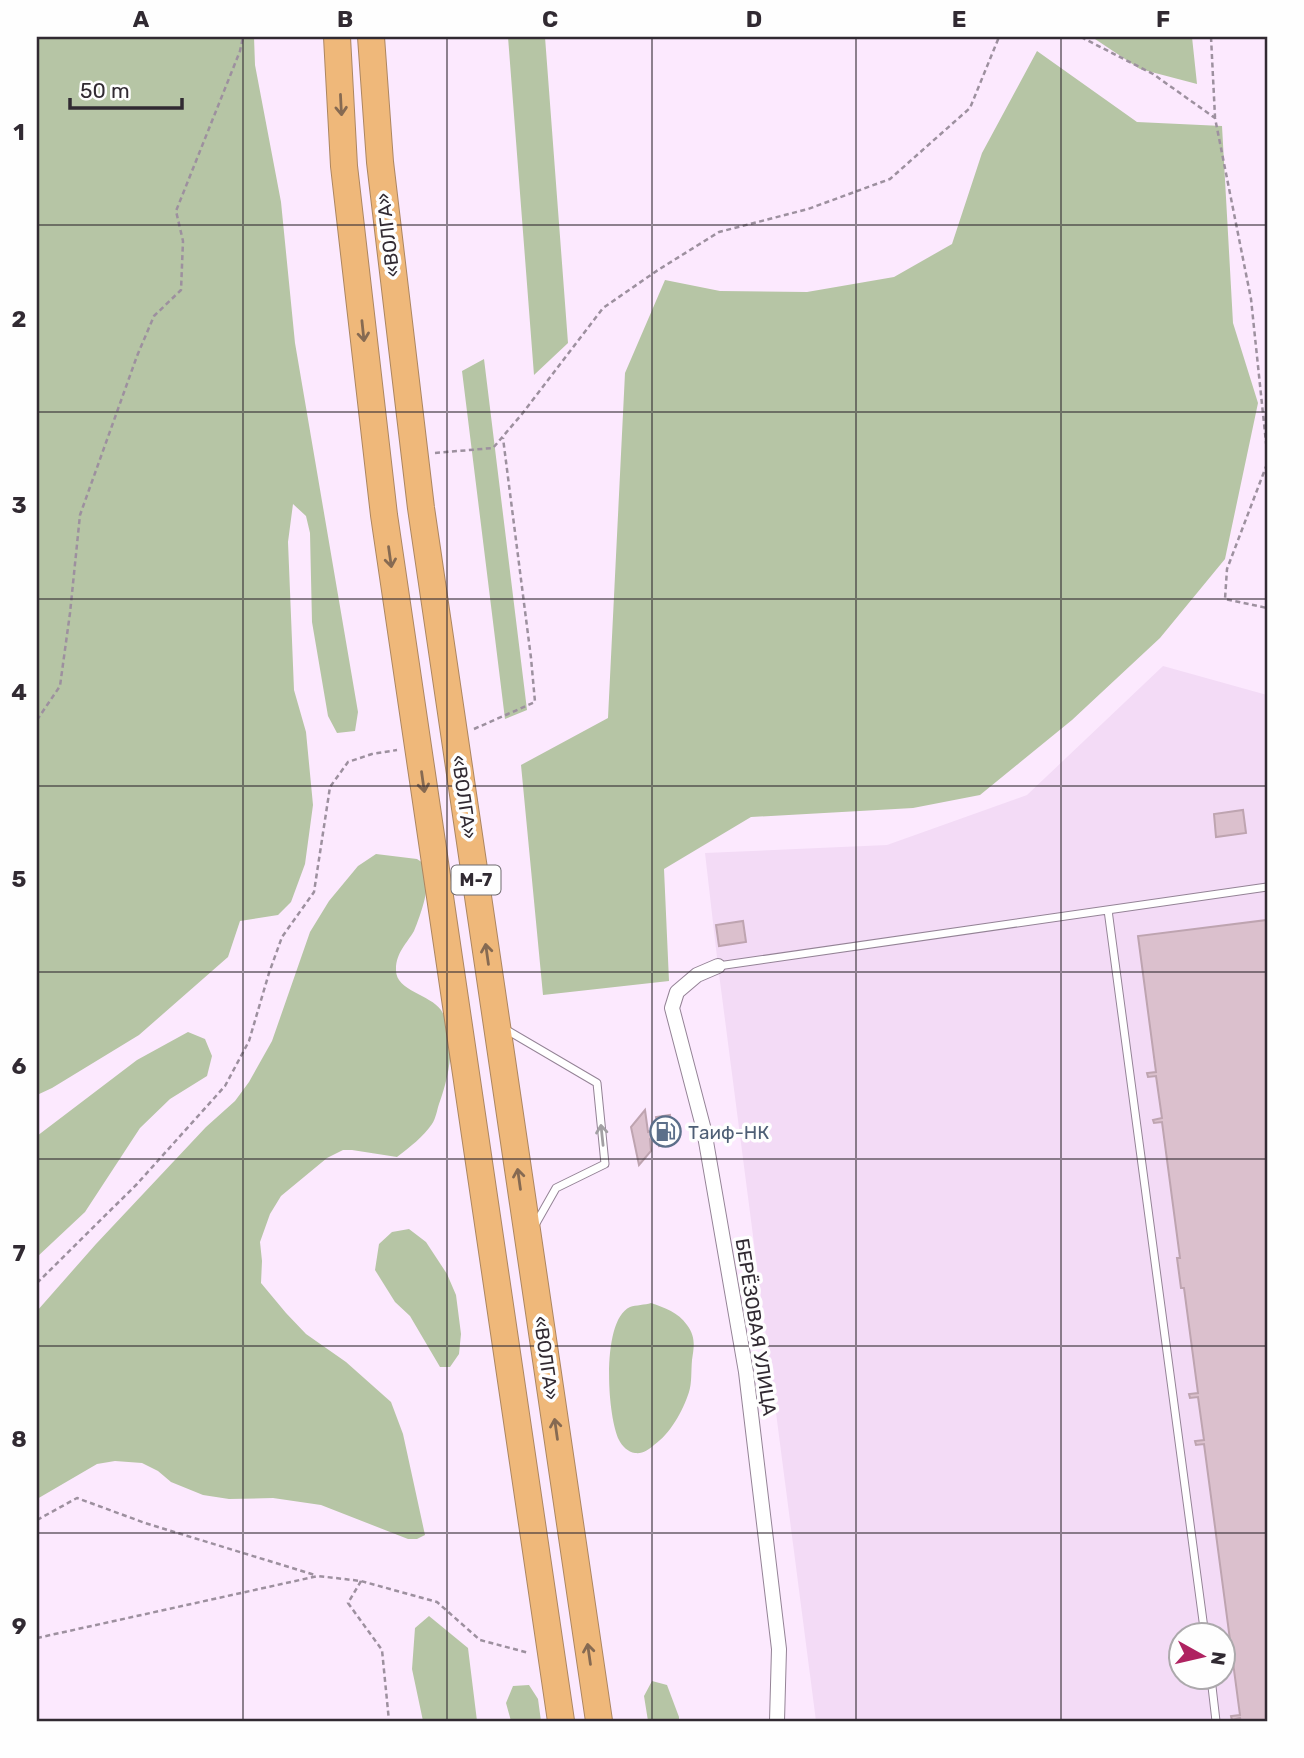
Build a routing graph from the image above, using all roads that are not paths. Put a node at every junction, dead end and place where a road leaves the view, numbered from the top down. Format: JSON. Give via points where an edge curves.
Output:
{"nodes":[{"id":1,"x":337,"y":37,"type":"edge"},
{"id":2,"x":372,"y":37,"type":"edge"},
{"id":3,"x":1267,"y":887,"type":"edge"},
{"id":4,"x":1108,"y":910,"type":"junction"},
{"id":5,"x":718,"y":966,"type":"joint"},
{"id":6,"x":497,"y":1025,"type":"junction"},
{"id":7,"x":528,"y":1238,"type":"junction"},
{"id":8,"x":1203,"y":1622,"type":"edge"},
{"id":9,"x":1212,"y":1692,"type":"edge"},
{"id":10,"x":561,"y":1721,"type":"edge"},
{"id":11,"x":599,"y":1721,"type":"edge"},
{"id":12,"x":777,"y":1721,"type":"edge"},
{"id":13,"x":1216,"y":1721,"type":"edge"}],
"edges":[{"from":1,"to":10,"type":"highway","name":"«ВОЛГА»","number":"М-7","one_way":true,"via":[[344,166],[379,475]]},
{"from":6,"to":2,"type":"highway","name":"«ВОЛГА»","number":"М-7","one_way":true,"via":[[415,455],[380,162]]},
{"from":3,"to":4,"type":"lane"},
{"from":4,"to":5,"type":"lane"},
{"from":4,"to":8,"type":"lane"},
{"from":5,"to":12,"type":"street","name":"БЕРЁЗОВАЯ УЛИЦА","via":[[697,975],[677,992],[672,1008],[704,1130],[746,1372],[779,1649]]},
{"from":7,"to":6,"type":"highway","name":"«ВОЛГА»","number":"М-7","one_way":true},
{"from":7,"to":6,"type":"lane","one_way":true,"via":[[556,1188],[605,1164],[597,1083]]},
{"from":11,"to":7,"type":"highway","name":"«ВОЛГА»","number":"М-7","one_way":true},
{"from":9,"to":13,"type":"lane"}]}
